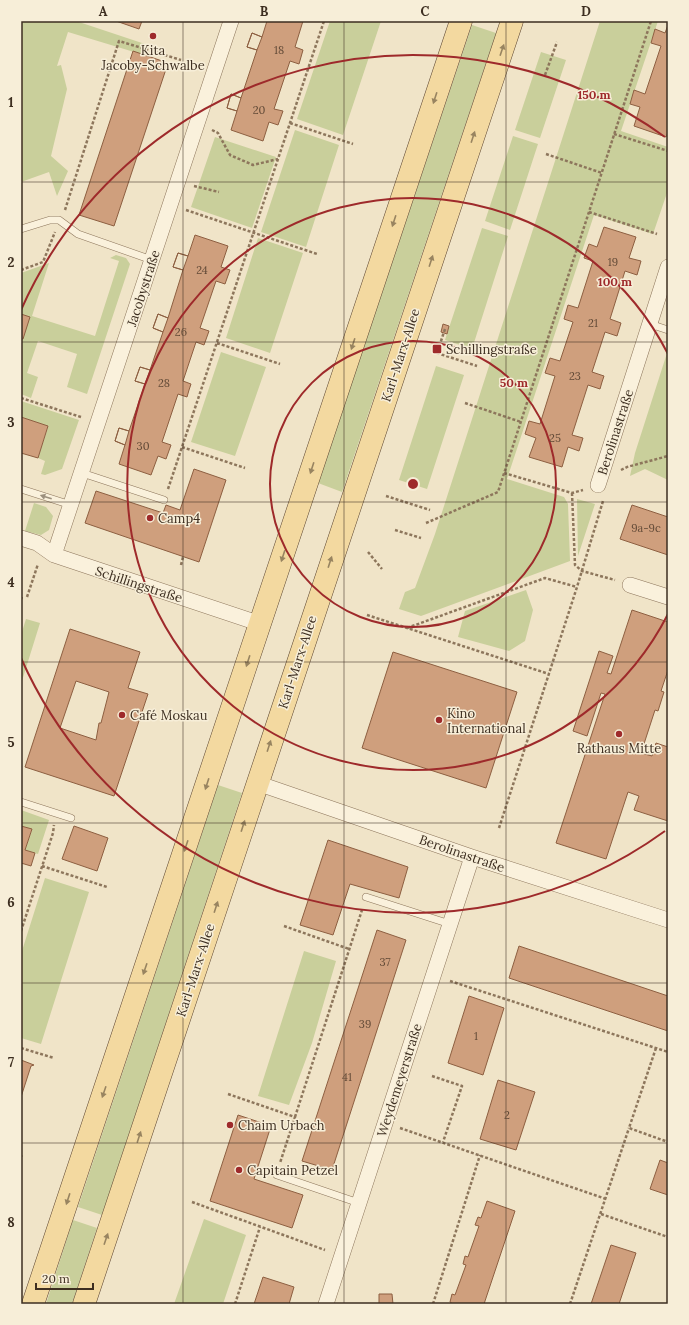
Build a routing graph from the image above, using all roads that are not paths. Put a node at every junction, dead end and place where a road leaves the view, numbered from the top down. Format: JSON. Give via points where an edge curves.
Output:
{"nodes":[{"id":1,"x":231,"y":21,"type":"edge"},
{"id":2,"x":461,"y":21,"type":"edge"},
{"id":3,"x":512,"y":21,"type":"edge"},
{"id":4,"x":21,"y":229,"type":"edge"},
{"id":5,"x":152,"y":260,"type":"junction"},
{"id":6,"x":668,"y":266,"type":"edge"},
{"id":7,"x":650,"y":324,"type":"junction"},
{"id":8,"x":668,"y":330,"type":"edge"},
{"id":9,"x":82,"y":473,"type":"junction"},
{"id":10,"x":598,"y":485,"type":"road end"},
{"id":11,"x":21,"y":489,"type":"edge"},
{"id":12,"x":164,"y":500,"type":"road end"},
{"id":13,"x":71,"y":505,"type":"junction"},
{"id":14,"x":21,"y":538,"type":"edge"},
{"id":15,"x":54,"y":555,"type":"junction"},
{"id":16,"x":630,"y":585,"type":"road end"},
{"id":17,"x":668,"y":597,"type":"edge"},
{"id":18,"x":260,"y":624,"type":"junction"},
{"id":19,"x":257,"y":783,"type":"junction"},
{"id":20,"x":21,"y":802,"type":"edge"},
{"id":21,"x":71,"y":818,"type":"dead end"},
{"id":22,"x":472,"y":857,"type":"junction"},
{"id":23,"x":366,"y":897,"type":"road end"},
{"id":24,"x":668,"y":920,"type":"edge"},
{"id":25,"x":450,"y":924,"type":"junction"},
{"id":26,"x":277,"y":1175,"type":"road end"},
{"id":27,"x":359,"y":1204,"type":"junction"},
{"id":28,"x":33,"y":1304,"type":"edge"},
{"id":29,"x":84,"y":1304,"type":"edge"},
{"id":30,"x":326,"y":1304,"type":"edge"}],
"edges":[{"from":1,"to":5,"type":"street","name":"Jacobystraße"},
{"from":2,"to":18,"type":"main road","one_way":true},
{"from":19,"to":3,"type":"main road","name":"Karl-Marx-Allee","one_way":true},
{"from":4,"to":5,"type":"lane","via":[[50,220],[59,220],[78,234]]},
{"from":5,"to":9,"type":"street","name":"Jacobystraße"},
{"from":6,"to":7,"type":"street","name":"Berolinastraße"},
{"from":7,"to":8,"type":"lane"},
{"from":7,"to":10,"type":"street","name":"Berolinastraße"},
{"from":9,"to":12,"type":"lane"},
{"from":9,"to":13,"type":"street","name":"Jacobystraße"},
{"from":13,"to":11,"type":"lane","one_way":true},
{"from":13,"to":15,"type":"street","name":"Jacobystraße"},
{"from":14,"to":15,"type":"street","name":"Schillingstraße","via":[[36,543]]},
{"from":15,"to":18,"type":"street","name":"Schillingstraße"},
{"from":16,"to":17,"type":"street"},
{"from":18,"to":28,"type":"main road","one_way":true},
{"from":19,"to":22,"type":"street","name":"Berolinastraße"},
{"from":29,"to":19,"type":"main road","name":"Karl-Marx-Allee","one_way":true},
{"from":20,"to":21,"type":"lane"},
{"from":22,"to":24,"type":"street","name":"Berolinastraße"},
{"from":22,"to":25,"type":"street","name":"Weydemeyerstraße"},
{"from":23,"to":25,"type":"lane"},
{"from":25,"to":27,"type":"street","name":"Weydemeyerstraße"},
{"from":26,"to":27,"type":"lane"},
{"from":27,"to":30,"type":"street","name":"Weydemeyerstraße"}]}
